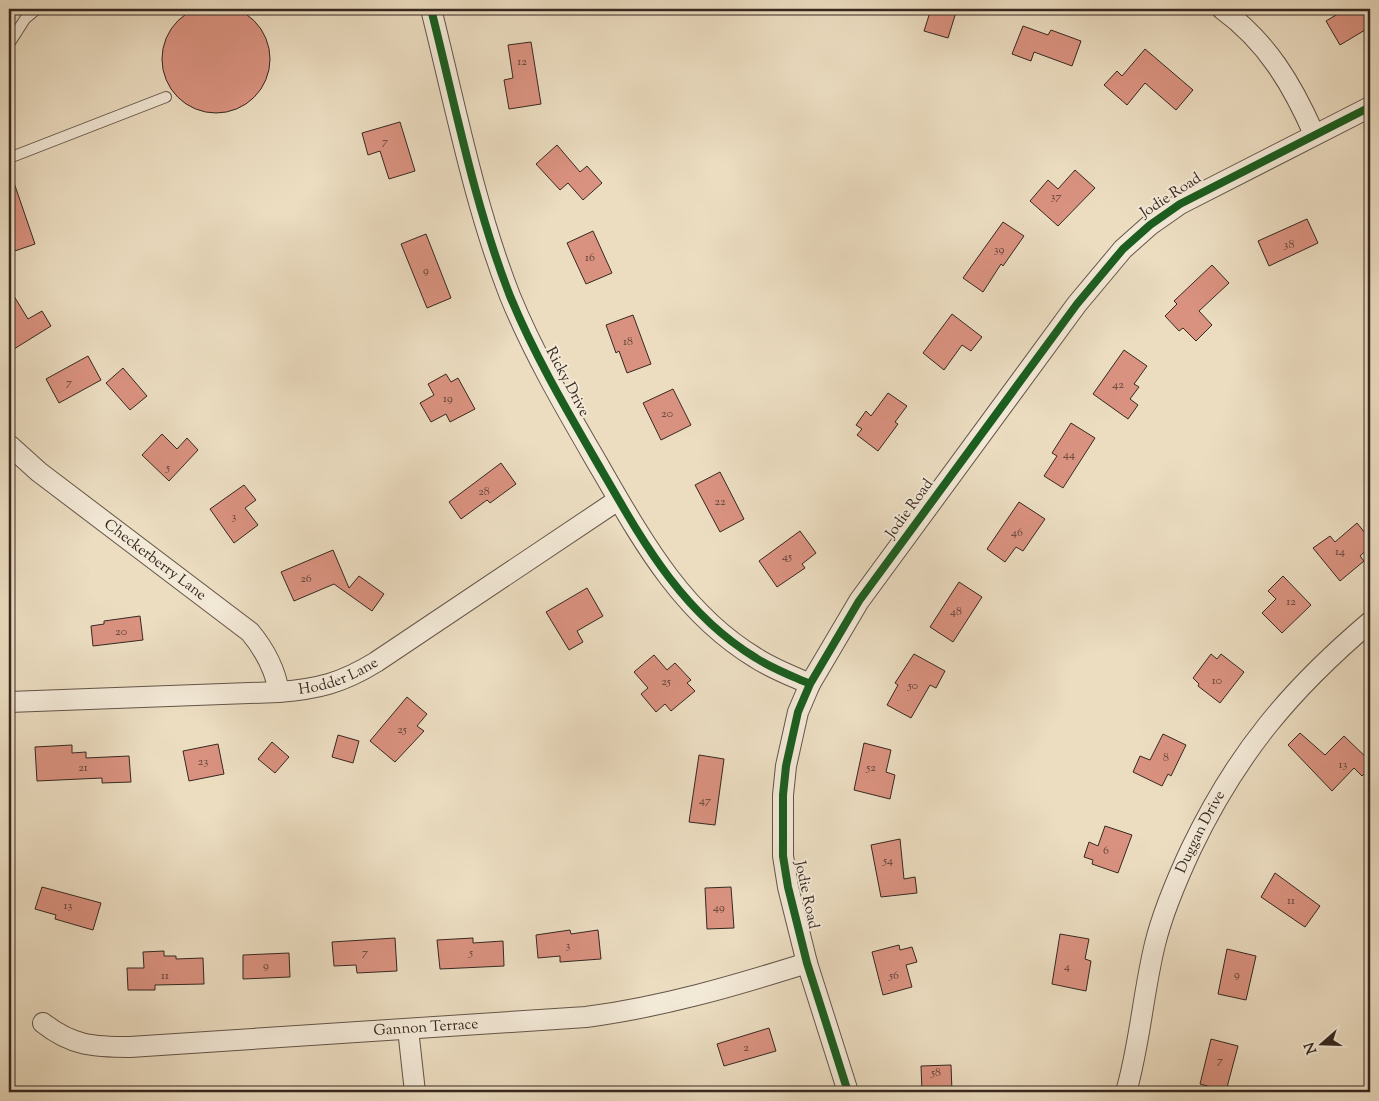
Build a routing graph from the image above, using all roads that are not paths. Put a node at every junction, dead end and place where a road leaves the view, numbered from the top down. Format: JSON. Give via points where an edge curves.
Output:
{"nodes":[{"id":1,"x":37,"y":9,"type":"edge"},
{"id":2,"x":431,"y":9,"type":"edge"},
{"id":3,"x":1222,"y":9,"type":"edge"},
{"id":4,"x":9,"y":44,"type":"edge"},
{"id":5,"x":166,"y":98,"type":"dead end"},
{"id":6,"x":1370,"y":107,"type":"edge"},
{"id":7,"x":1314,"y":134,"type":"junction"},
{"id":8,"x":9,"y":158,"type":"edge"},
{"id":9,"x":9,"y":445,"type":"edge"},
{"id":10,"x":618,"y":500,"type":"junction"},
{"id":11,"x":1370,"y":622,"type":"edge"},
{"id":12,"x":810,"y":684,"type":"junction"},
{"id":13,"x":279,"y":692,"type":"junction"},
{"id":14,"x":9,"y":702,"type":"edge"},
{"id":15,"x":807,"y":963,"type":"junction"},
{"id":16,"x":43,"y":1023,"type":"dead end"},
{"id":17,"x":408,"y":1030,"type":"junction"},
{"id":18,"x":415,"y":1092,"type":"edge"},
{"id":19,"x":848,"y":1092,"type":"edge"},
{"id":20,"x":1126,"y":1092,"type":"edge"}],
"edges":[{"from":1,"to":4,"type":"lane","via":[[25,19]]},
{"from":2,"to":10,"type":"street","name":"Ricky Drive","via":[[483,214],[510,296],[544,370]]},
{"from":3,"to":7,"type":"street","via":[[1261,43],[1280,68]]},
{"from":5,"to":8,"type":"lane"},
{"from":6,"to":7,"type":"street","name":"Jodie Road"},
{"from":7,"to":12,"type":"street","name":"Jodie Road","via":[[1180,204],[1123,249],[1077,304],[859,601]]},
{"from":9,"to":13,"type":"street","name":"Checkerberry Lane","via":[[39,472],[250,632],[269,659]]},
{"from":10,"to":12,"type":"street","name":"Ricky Drive","via":[[665,575],[710,623],[756,658]]},
{"from":10,"to":13,"type":"street","name":"Hodder Lane","via":[[355,675],[324,687]]},
{"from":11,"to":20,"type":"street","name":"Duggan Drive","via":[[1312,674],[1276,712],[1214,804],[1164,913],[1148,976],[1136,1055]]},
{"from":12,"to":15,"type":"street","name":"Jodie Road","via":[[791,738],[782,827],[788,887]]},
{"from":13,"to":14,"type":"street","name":"Hodder Lane"},
{"from":15,"to":17,"type":"street","name":"Gannon Terrace","via":[[705,994],[622,1012]]},
{"from":15,"to":19,"type":"street","name":"Jodie Road"},
{"from":16,"to":17,"type":"street","name":"Gannon Terrace","via":[[70,1041],[106,1047]]},
{"from":17,"to":18,"type":"street"}]}
